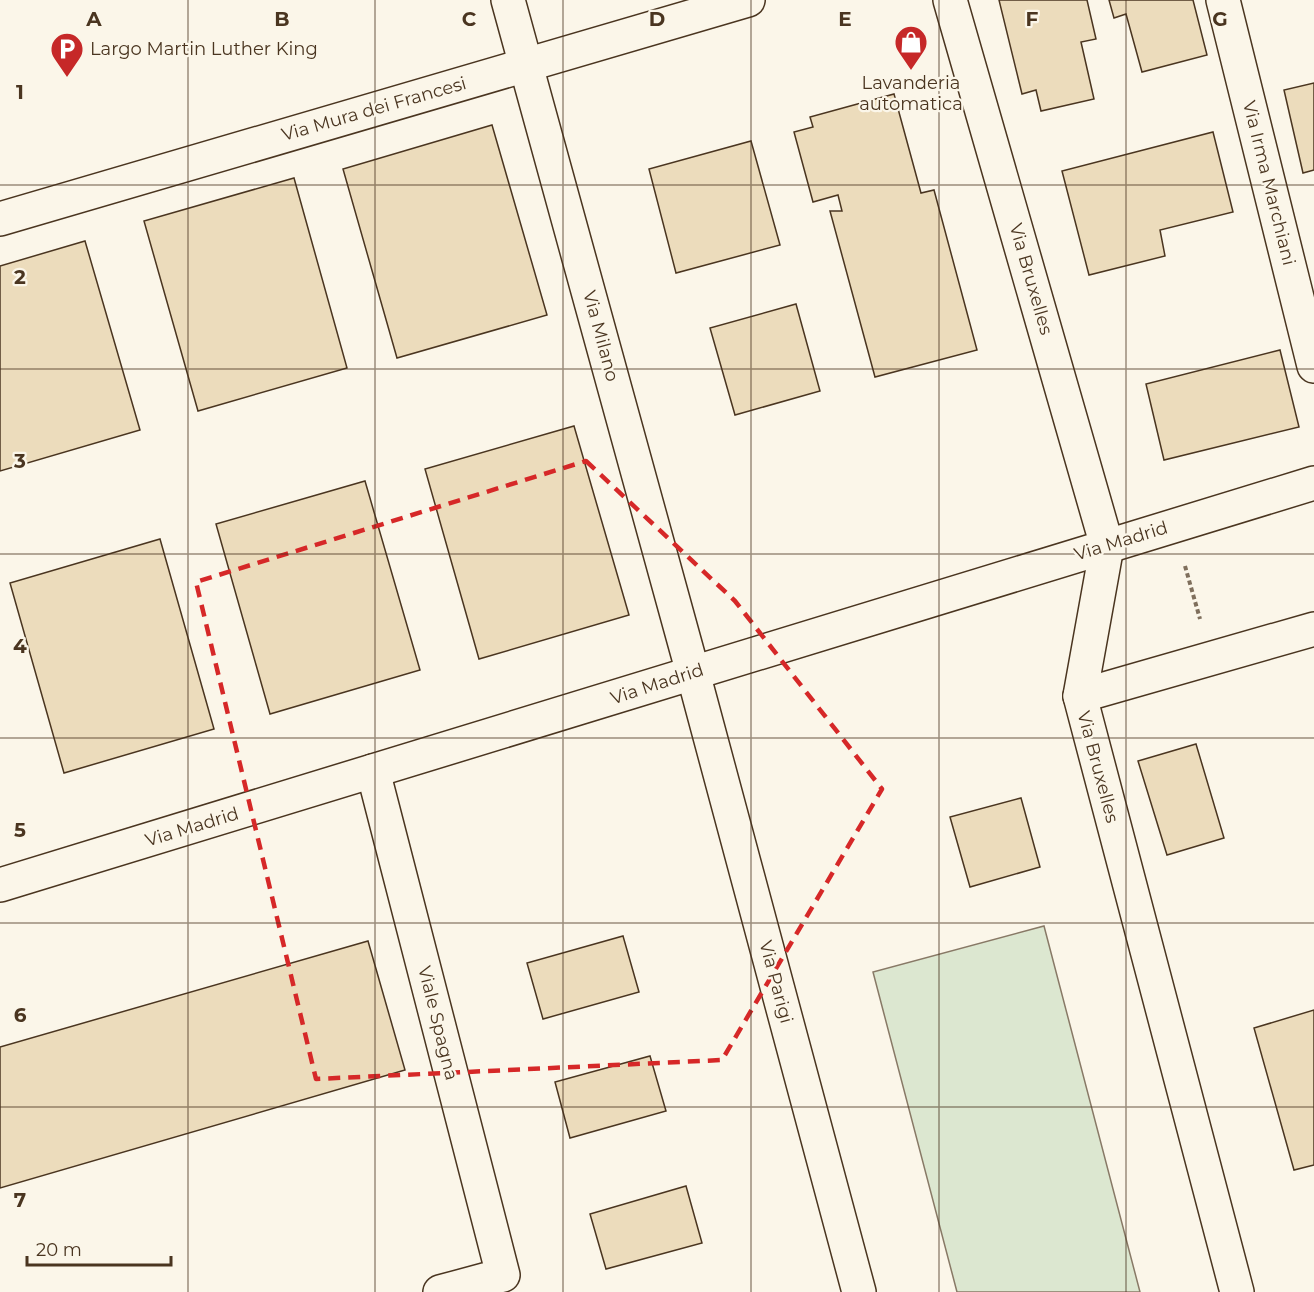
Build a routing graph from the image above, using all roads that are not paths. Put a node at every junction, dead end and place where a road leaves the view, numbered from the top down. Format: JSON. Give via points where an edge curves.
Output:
{"nodes":[{"id":1,"x":508,"y":0,"type":"edge"},
{"id":2,"x":748,"y":0,"type":"edge"},
{"id":3,"x":950,"y":0,"type":"edge"},
{"id":4,"x":1223,"y":0,"type":"edge"},
{"id":5,"x":526,"y":64,"type":"junction"},
{"id":6,"x":0,"y":219,"type":"edge"},
{"id":7,"x":1314,"y":366,"type":"edge"},
{"id":8,"x":1314,"y":483,"type":"edge"},
{"id":9,"x":1107,"y":546,"type":"junction"},
{"id":10,"x":1314,"y":629,"type":"edge"},
{"id":11,"x":693,"y":673,"type":"junction"},
{"id":12,"x":1080,"y":696,"type":"junction"},
{"id":13,"x":373,"y":771,"type":"junction"},
{"id":14,"x":0,"y":885,"type":"edge"},
{"id":15,"x":440,"y":1292,"type":"edge"},
{"id":16,"x":859,"y":1292,"type":"edge"},
{"id":17,"x":1237,"y":1292,"type":"edge"}],
"edges":[{"from":1,"to":5,"type":"street","name":"Via Milano"},
{"from":2,"to":5,"type":"street","name":"Via Mura dei Francesi"},
{"from":3,"to":9,"type":"street","name":"Via Bruxelles"},
{"from":4,"to":7,"type":"street","name":"Via Irma Marchiani"},
{"from":5,"to":6,"type":"street","name":"Via Mura dei Francesi"},
{"from":5,"to":11,"type":"street","name":"Via Milano"},
{"from":8,"to":9,"type":"street","name":"Via Madrid"},
{"from":9,"to":11,"type":"street","name":"Via Madrid"},
{"from":9,"to":12,"type":"street","name":"Via Bruxelles"},
{"from":10,"to":12,"type":"street"},
{"from":11,"to":13,"type":"street","name":"Via Madrid"},
{"from":11,"to":16,"type":"street","name":"Via Parigi"},
{"from":12,"to":17,"type":"street","name":"Via Bruxelles"},
{"from":13,"to":14,"type":"street","name":"Via Madrid"},
{"from":13,"to":15,"type":"street","name":"Viale Spagna","via":[[502,1275]]}]}
